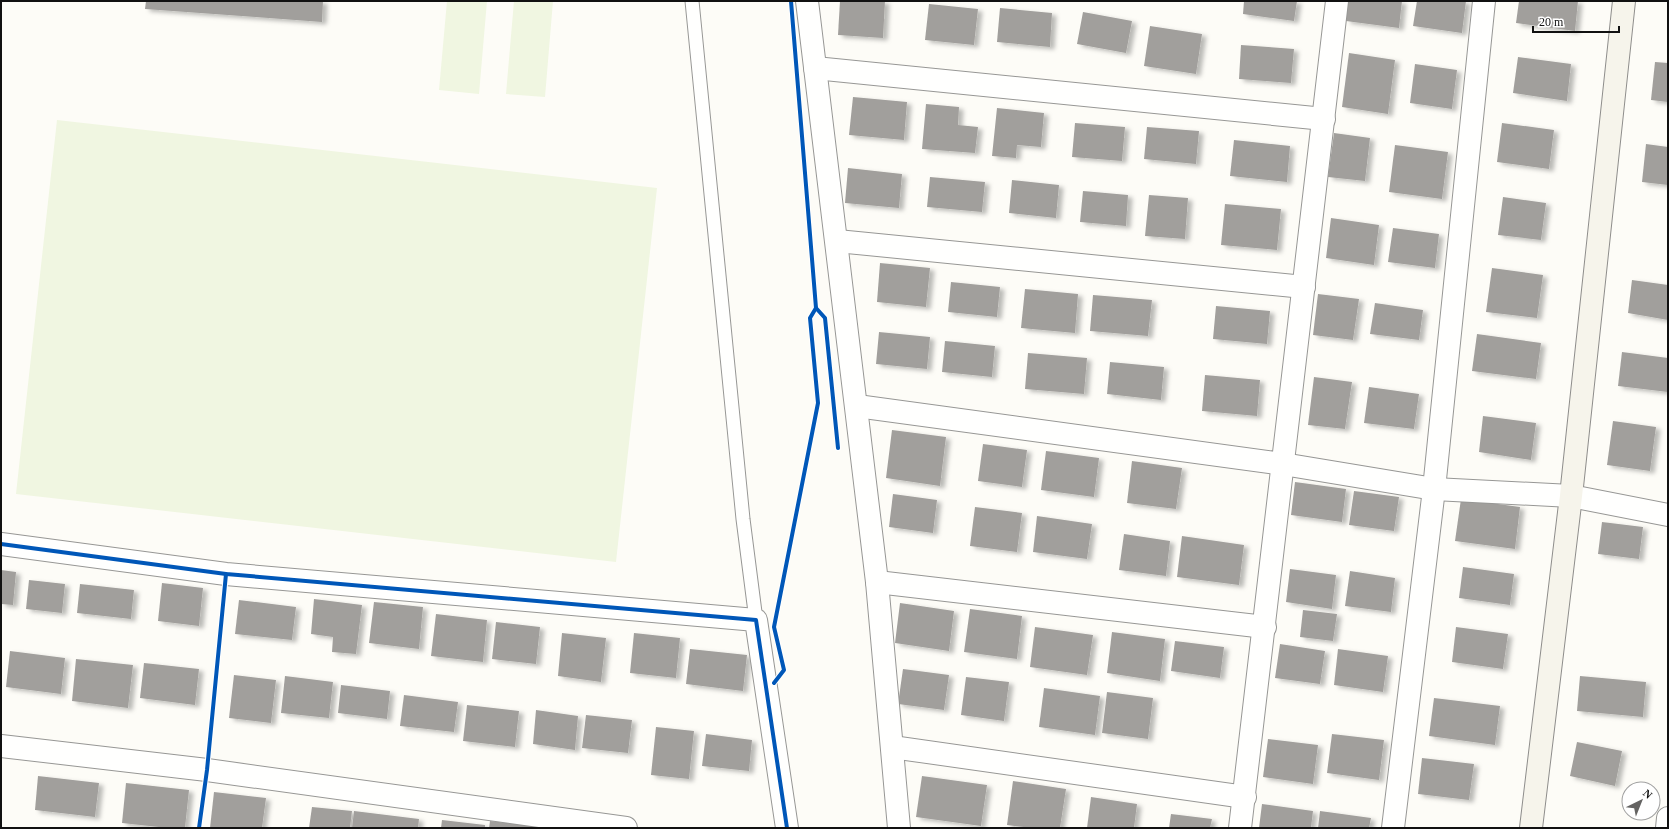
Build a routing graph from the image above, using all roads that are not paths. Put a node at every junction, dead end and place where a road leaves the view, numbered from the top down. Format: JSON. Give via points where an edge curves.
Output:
{"nodes":[{"id":1,"x":692,"y":1,"type":"edge"},
{"id":2,"x":807,"y":1,"type":"edge"},
{"id":3,"x":1337,"y":1,"type":"edge"},
{"id":4,"x":1484,"y":1,"type":"edge"},
{"id":5,"x":1624,"y":1,"type":"edge"},
{"id":6,"x":815,"y":68,"type":"junction"},
{"id":7,"x":1324,"y":119,"type":"junction"},
{"id":8,"x":837,"y":241,"type":"junction"},
{"id":9,"x":1304,"y":287,"type":"junction"},
{"id":10,"x":857,"y":406,"type":"junction"},
{"id":11,"x":1283,"y":464,"type":"junction"},
{"id":12,"x":1434,"y":489,"type":"junction"},
{"id":13,"x":1571,"y":496,"type":"junction"},
{"id":14,"x":1668,"y":515,"type":"edge"},
{"id":15,"x":1,"y":544,"type":"edge"},
{"id":16,"x":877,"y":582,"type":"junction"},
{"id":17,"x":756,"y":620,"type":"junction"},
{"id":18,"x":1264,"y":627,"type":"junction"},
{"id":19,"x":1,"y":746,"type":"edge"},
{"id":20,"x":892,"y":747,"type":"junction"},
{"id":21,"x":1245,"y":798,"type":"junction"},
{"id":22,"x":1668,"y":818,"type":"edge"},
{"id":23,"x":626,"y":828,"type":"edge"},
{"id":24,"x":787,"y":828,"type":"edge"},
{"id":25,"x":899,"y":828,"type":"edge"},
{"id":26,"x":1240,"y":828,"type":"edge"},
{"id":27,"x":1393,"y":828,"type":"edge"},
{"id":28,"x":1531,"y":828,"type":"edge"},
{"id":29,"x":1667,"y":828,"type":"edge"}],
"edges":[{"from":1,"to":17,"type":"lane","via":[[743,519]]},
{"from":2,"to":6,"type":"street"},
{"from":3,"to":7,"type":"street"},
{"from":4,"to":12,"type":"street"},
{"from":5,"to":13,"type":"street"},
{"from":6,"to":7,"type":"street"},
{"from":6,"to":8,"type":"street"},
{"from":7,"to":9,"type":"street"},
{"from":8,"to":9,"type":"street"},
{"from":8,"to":10,"type":"street"},
{"from":9,"to":11,"type":"street"},
{"from":10,"to":11,"type":"street"},
{"from":10,"to":16,"type":"street"},
{"from":11,"to":12,"type":"street"},
{"from":11,"to":18,"type":"street"},
{"from":12,"to":13,"type":"street"},
{"from":12,"to":27,"type":"street"},
{"from":13,"to":14,"type":"street"},
{"from":13,"to":28,"type":"street"},
{"from":15,"to":17,"type":"street","via":[[226,574]]},
{"from":16,"to":18,"type":"street"},
{"from":16,"to":20,"type":"street"},
{"from":17,"to":24,"type":"street"},
{"from":18,"to":21,"type":"street"},
{"from":19,"to":23,"type":"street","via":[[207,770]]},
{"from":20,"to":21,"type":"street"},
{"from":20,"to":25,"type":"street"},
{"from":21,"to":26,"type":"street"},
{"from":22,"to":29,"type":"street"}]}
